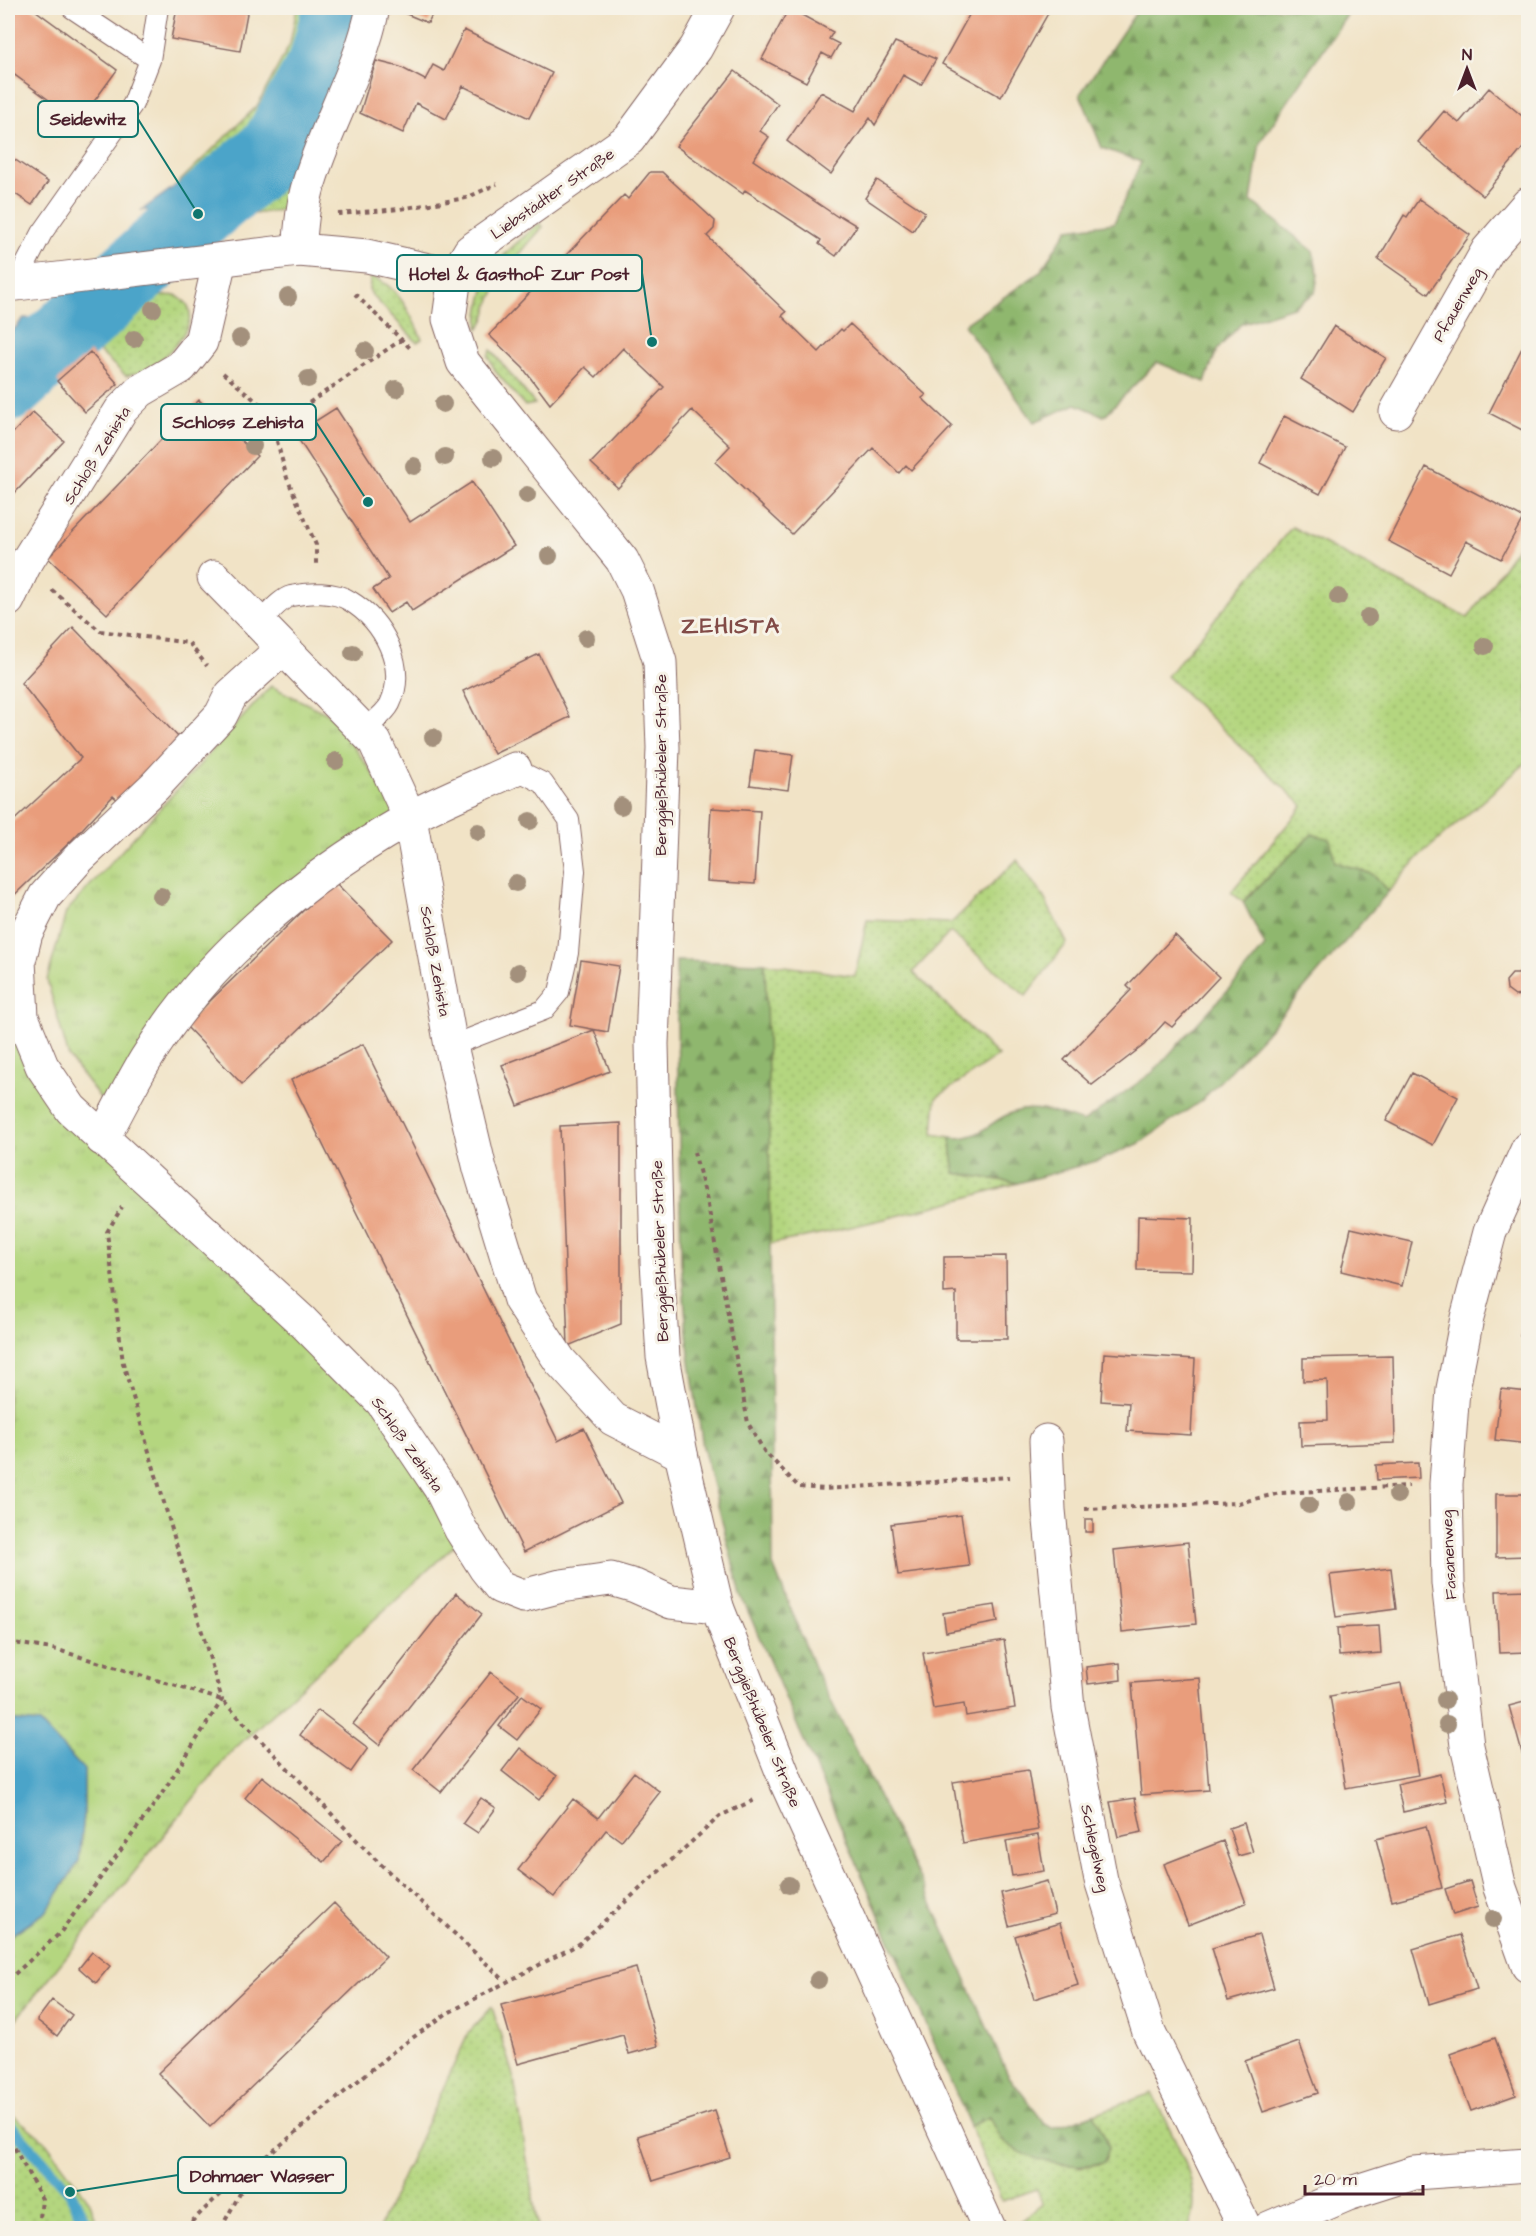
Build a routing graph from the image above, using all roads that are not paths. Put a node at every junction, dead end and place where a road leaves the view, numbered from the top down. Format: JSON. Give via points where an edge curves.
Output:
{"nodes":[{"id":1,"x":72,"y":8,"type":"edge"},
{"id":2,"x":158,"y":8,"type":"edge"},
{"id":3,"x":373,"y":8,"type":"edge"},
{"id":4,"x":718,"y":8,"type":"edge"},
{"id":5,"x":150,"y":60,"type":"junction"},
{"id":6,"x":1528,"y":204,"type":"edge"},
{"id":7,"x":299,"y":250,"type":"junction"},
{"id":8,"x":220,"y":260,"type":"junction"},
{"id":9,"x":455,"y":276,"type":"junction"},
{"id":10,"x":12,"y":284,"type":"edge"},
{"id":11,"x":1396,"y":412,"type":"dead end"},
{"id":12,"x":214,"y":577,"type":"dead end"},
{"id":13,"x":8,"y":600,"type":"edge"},
{"id":14,"x":259,"y":623,"type":"junction"},
{"id":15,"x":283,"y":648,"type":"junction"},
{"id":16,"x":364,"y":731,"type":"junction"},
{"id":17,"x":515,"y":770,"type":"joint"},
{"id":18,"x":410,"y":818,"type":"junction"},
{"id":19,"x":451,"y":1046,"type":"junction"},
{"id":20,"x":102,"y":1139,"type":"junction"},
{"id":21,"x":1528,"y":1148,"type":"edge"},
{"id":22,"x":1046,"y":1441,"type":"dead end"},
{"id":23,"x":681,"y":1454,"type":"junction"},
{"id":24,"x":717,"y":1607,"type":"junction"},
{"id":25,"x":1528,"y":1966,"type":"edge"},
{"id":26,"x":1528,"y":2165,"type":"edge"},
{"id":27,"x":989,"y":2229,"type":"edge"},
{"id":28,"x":1245,"y":2229,"type":"edge"},
{"id":29,"x":1269,"y":2229,"type":"edge"}],
"edges":[{"from":1,"to":5,"type":"lane"},
{"from":2,"to":5,"type":"lane"},
{"from":3,"to":7,"type":"street","via":[[349,87],[306,192]]},
{"from":4,"to":9,"type":"street","name":"Liebstädter Straße","via":[[696,48],[629,139],[470,251]]},
{"from":5,"to":10,"type":"lane","via":[[133,104],[42,233]]},
{"from":6,"to":11,"type":"street","name":"Pfauenweg","via":[[1488,250]]},
{"from":7,"to":8,"type":"street"},
{"from":7,"to":9,"type":"street","via":[[367,256]]},
{"from":8,"to":10,"type":"street"},
{"from":8,"to":13,"type":"street","name":"Schloß Zehista","via":[[201,342],[182,367],[140,391],[121,410],[24,566]]},
{"from":9,"to":23,"type":"street","name":"Berggießhübeler Straße","via":[[449,319],[464,362],[622,561],[637,590],[660,662],[663,748],[652,1044],[657,1262],[663,1357]]},
{"from":12,"to":14,"type":"street","name":"Schloß Zehista"},
{"from":14,"to":15,"type":"street","name":"Schloß Zehista"},
{"from":14,"to":16,"type":"lane","via":[[288,597],[317,593],[349,600],[375,621],[392,648],[395,675],[390,705]]},
{"from":15,"to":16,"type":"street","name":"Schloß Zehista"},
{"from":15,"to":20,"type":"street","name":"Schloß Zehista","via":[[231,695],[221,715],[78,859],[45,896],[26,933],[19,961],[22,1017],[42,1066],[71,1109]]},
{"from":16,"to":18,"type":"street","name":"Schloß Zehista","via":[[375,742]]},
{"from":17,"to":18,"type":"street"},
{"from":17,"to":19,"type":"lane","via":[[543,783],[569,820],[575,871],[566,962],[559,992],[544,1010]]},
{"from":18,"to":19,"type":"street","name":"Schloß Zehista"},
{"from":18,"to":20,"type":"street","via":[[339,861],[283,904],[222,961],[147,1058]]},
{"from":19,"to":23,"type":"street","name":"Schloß Zehista","via":[[480,1169],[520,1300],[560,1360],[614,1419]]},
{"from":20,"to":24,"type":"street","name":"Schloß Zehista","via":[[303,1322],[382,1402],[500,1587],[523,1596],[561,1586],[611,1580],[671,1602]]},
{"from":21,"to":25,"type":"street","name":"Fasanenweg","via":[[1490,1232],[1467,1318],[1453,1389],[1446,1484],[1448,1583],[1467,1746],[1500,1888]]},
{"from":22,"to":28,"type":"street","name":"Schlegelweg","via":[[1068,1707],[1101,1880],[1149,2032]]},
{"from":23,"to":24,"type":"street","name":"Berggießhübeler Straße"},
{"from":24,"to":27,"type":"street","name":"Berggießhübeler Straße","via":[[787,1784]]},
{"from":26,"to":29,"type":"street","via":[[1414,2173],[1348,2194]]}]}
